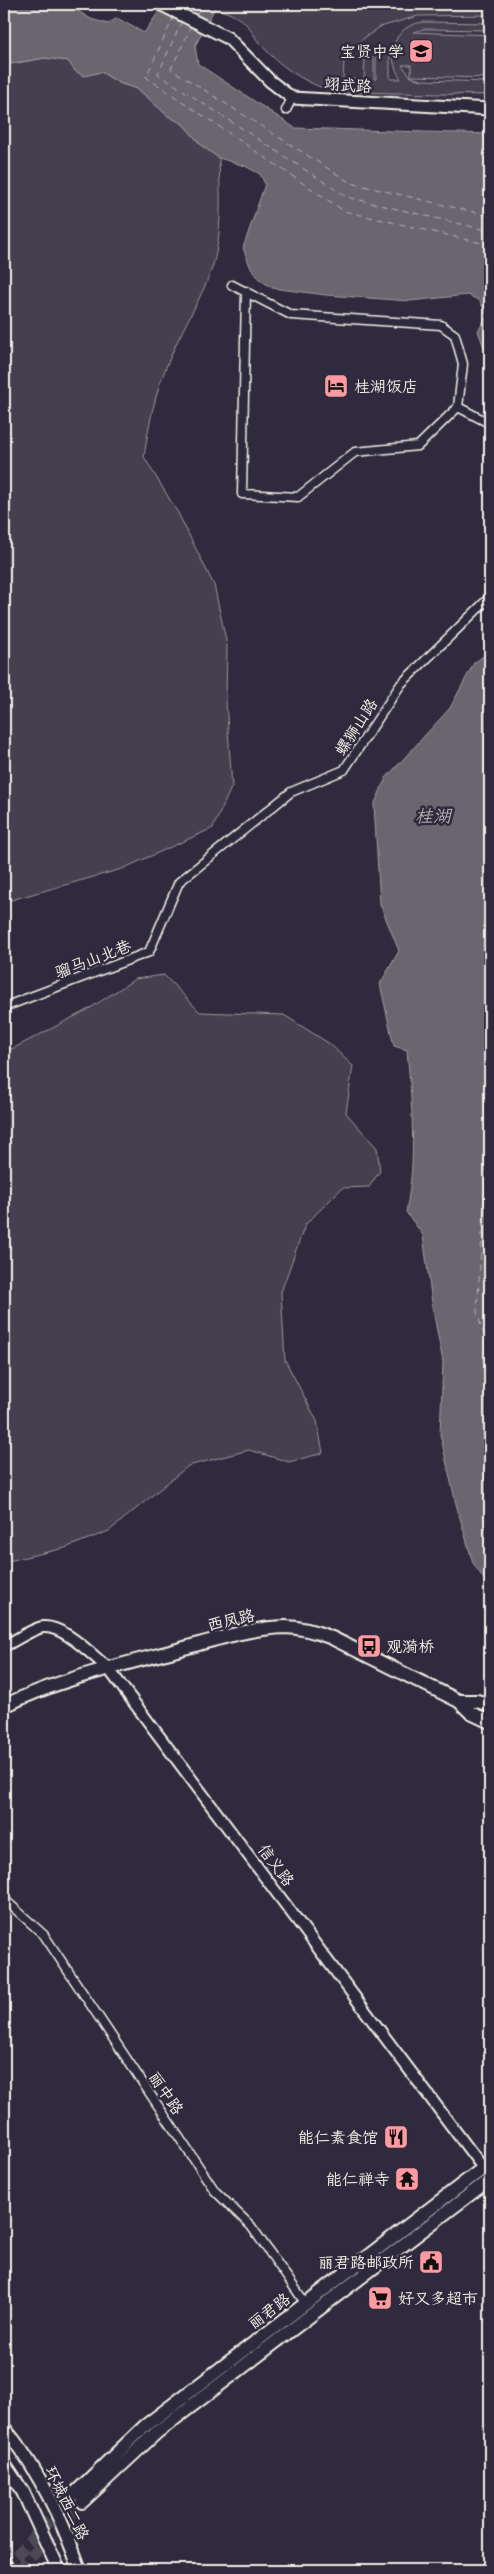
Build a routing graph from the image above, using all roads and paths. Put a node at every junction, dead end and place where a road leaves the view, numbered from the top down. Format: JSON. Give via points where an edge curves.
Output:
{"nodes":[{"id":1,"x":160,"y":4,"type":"edge"},
{"id":2,"x":292,"y":98,"type":"junction"},
{"id":3,"x":490,"y":109,"type":"edge"},
{"id":4,"x":286,"y":110,"type":"dead end"},
{"id":5,"x":232,"y":285,"type":"dead end"},
{"id":6,"x":246,"y":291,"type":"junction"},
{"id":7,"x":458,"y":407,"type":"junction"},
{"id":8,"x":490,"y":427,"type":"edge"},
{"id":9,"x":490,"y":598,"type":"edge"},
{"id":10,"x":179,"y":882,"type":"joint"},
{"id":11,"x":4,"y":1007,"type":"edge"},
{"id":12,"x":4,"y":1646,"type":"edge"},
{"id":13,"x":108,"y":1668,"type":"junction"},
{"id":14,"x":459,"y":1701,"type":"junction"},
{"id":15,"x":4,"y":1706,"type":"edge"},
{"id":16,"x":490,"y":1706,"type":"edge"},
{"id":17,"x":490,"y":1722,"type":"edge"},
{"id":18,"x":4,"y":1899,"type":"edge"},
{"id":19,"x":489,"y":2174,"type":"edge"},
{"id":20,"x":306,"y":2304,"type":"junction"},
{"id":21,"x":4,"y":2428,"type":"edge"},
{"id":22,"x":4,"y":2464,"type":"edge"},
{"id":23,"x":59,"y":2570,"type":"edge"},
{"id":24,"x":80,"y":2570,"type":"edge"}],
"edges":[{"from":1,"to":2,"type":"main road","via":[[228,38],[270,81]]},
{"from":2,"to":3,"type":"main road","name":"翊武路"},
{"from":2,"to":4,"type":"street"},
{"from":5,"to":6,"type":"street"},
{"from":6,"to":7,"type":"street","via":[[291,314],[441,325],[455,335],[463,364]]},
{"from":6,"to":7,"type":"street","via":[[242,494],[298,498],[355,452],[418,446]]},
{"from":7,"to":8,"type":"street","via":[[487,422]]},
{"from":9,"to":10,"type":"street","name":"螺狮山路","via":[[401,684],[344,770],[291,792]]},
{"from":10,"to":11,"type":"street","name":"骝马山北巷","via":[[149,952]]},
{"from":12,"to":13,"type":"street","name":"信义路","via":[[40,1627],[55,1628]]},
{"from":13,"to":14,"type":"main road","name":"西凤路","via":[[227,1637],[286,1627],[312,1630],[332,1638]]},
{"from":13,"to":15,"type":"main road","name":"西凤路","via":[[31,1693]]},
{"from":13,"to":19,"type":"street","name":"信义路"},
{"from":14,"to":16,"type":"main road","name":"西凤路","via":[[476,1701]]},
{"from":14,"to":17,"type":"main road","name":"西凤路","via":[[471,1713]]},
{"from":18,"to":20,"type":"street","name":"丽中路","via":[[44,1935],[215,2191],[251,2226]]},
{"from":19,"to":20,"type":"main road","name":"丽君路"},
{"from":19,"to":20,"type":"main road","name":"丽君路","via":[[156,2433],[78,2498],[145,2426]]},
{"from":21,"to":24,"type":"main road","name":"环城西二路","via":[[47,2490]]},
{"from":22,"to":23,"type":"main road","via":[[23,2492]]}]}
